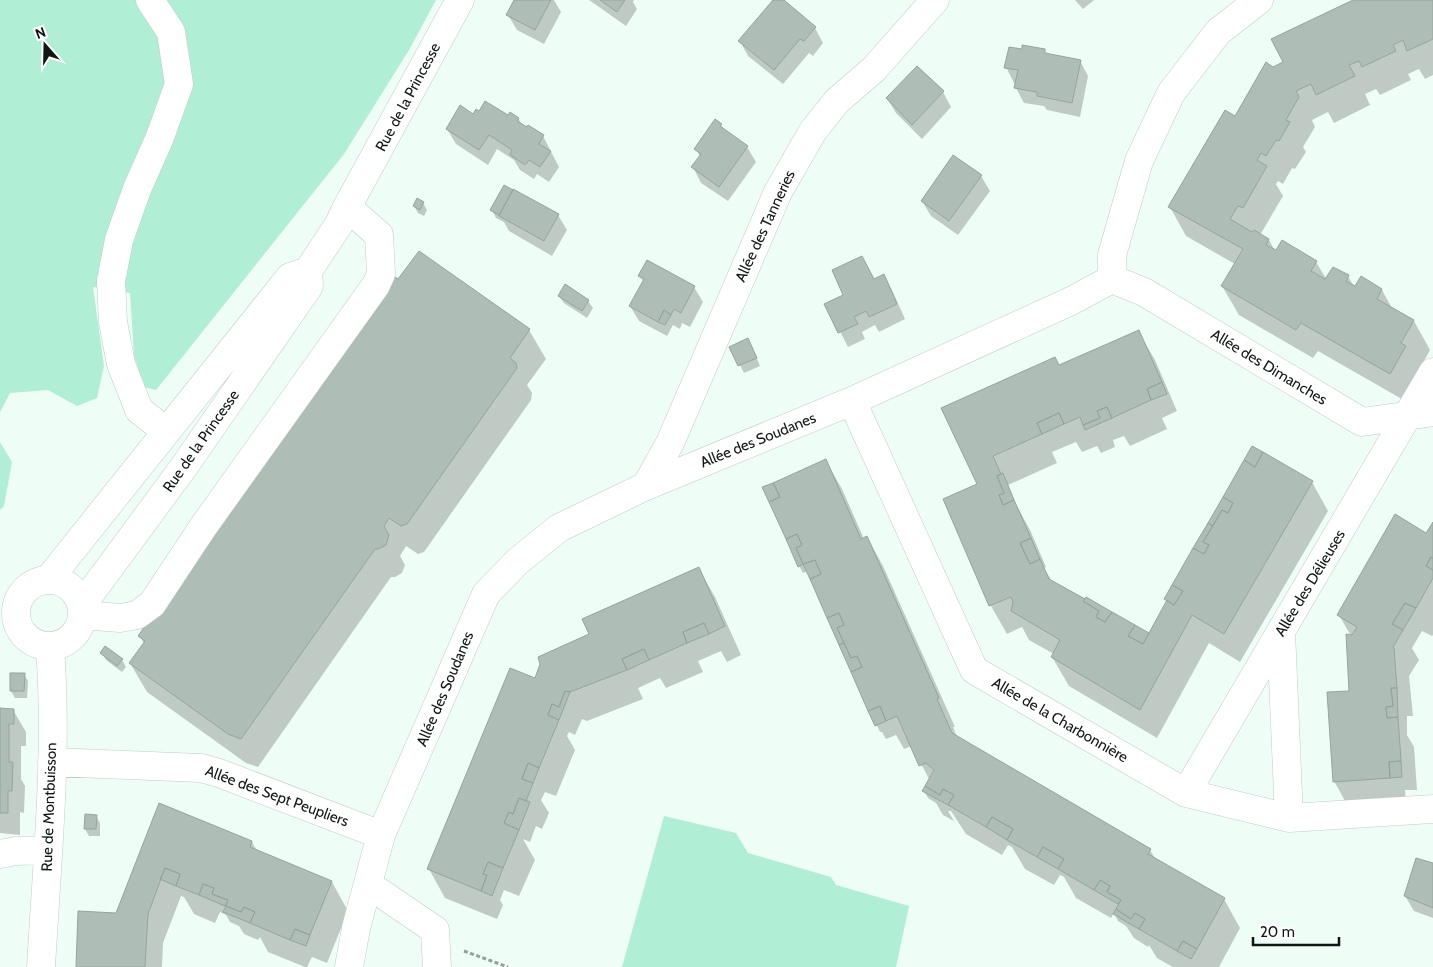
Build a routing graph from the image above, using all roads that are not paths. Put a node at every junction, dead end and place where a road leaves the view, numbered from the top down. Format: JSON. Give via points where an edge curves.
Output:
{"nodes":[{"id":1,"x":150,"y":0,"type":"edge"},
{"id":2,"x":460,"y":0,"type":"edge"},
{"id":3,"x":935,"y":0,"type":"edge"},
{"id":4,"x":1260,"y":0,"type":"edge"},
{"id":5,"x":347,"y":207,"type":"junction"},
{"id":6,"x":308,"y":271,"type":"junction"},
{"id":7,"x":1112,"y":279,"type":"junction"},
{"id":8,"x":1433,"y":372,"type":"edge"},
{"id":9,"x":852,"y":401,"type":"junction"},
{"id":10,"x":1420,"y":414,"type":"edge"},
{"id":11,"x":166,"y":431,"type":"junction"},
{"id":12,"x":123,"y":486,"type":"junction"},
{"id":13,"x":646,"y":486,"type":"junction"},
{"id":14,"x":153,"y":509,"type":"junction"},
{"id":15,"x":48,"y":580,"type":"junction"},
{"id":16,"x":82,"y":610,"type":"junction"},
{"id":17,"x":9,"y":629,"type":"edge"},
{"id":18,"x":1281,"y":631,"type":"junction"},
{"id":19,"x":50,"y":646,"type":"junction"},
{"id":20,"x":52,"y":762,"type":"junction"},
{"id":21,"x":1186,"y":793,"type":"junction"},
{"id":22,"x":1433,"y":809,"type":"edge"},
{"id":23,"x":1289,"y":818,"type":"junction"},
{"id":24,"x":381,"y":835,"type":"junction"},
{"id":25,"x":48,"y":850,"type":"junction"},
{"id":26,"x":0,"y":854,"type":"edge"},
{"id":27,"x":369,"y":885,"type":"junction"},
{"id":28,"x":41,"y":967,"type":"edge"},
{"id":29,"x":349,"y":967,"type":"edge"},
{"id":30,"x":437,"y":967,"type":"edge"}],
"edges":[{"from":1,"to":11,"type":"street","via":[[170,32],[179,84],[119,240],[111,281],[113,322],[121,364],[139,410]]},
{"from":2,"to":5,"type":"street","name":"Rue de la Princesse"},
{"from":3,"to":13,"type":"street","name":"Allée des Tanneries","via":[[874,69],[837,101],[813,130],[778,192],[670,443]]},
{"from":4,"to":7,"type":"street","via":[[1218,32],[1171,94],[1139,161],[1112,255]]},
{"from":5,"to":6,"type":"street","name":"Rue de la Princesse"},
{"from":5,"to":16,"type":"street","via":[[379,235],[381,274],[376,285],[203,527],[152,604],[137,615],[120,618]]},
{"from":6,"to":11,"type":"street","name":"Rue de la Princesse","via":[[290,277]]},
{"from":6,"to":14,"type":"street","name":"Rue de la Princesse","via":[[309,286]]},
{"from":7,"to":9,"type":"street","name":"Allée des Soudanes"},
{"from":7,"to":10,"type":"street","name":"Allée des Dimanches","via":[[1144,292],[1362,422]]},
{"from":8,"to":10,"type":"street","name":"Allée des Délieuses"},
{"from":9,"to":13,"type":"street","name":"Allée des Soudanes"},
{"from":9,"to":21,"type":"street","name":"Allée de la Charbonnière","via":[[974,670]]},
{"from":10,"to":18,"type":"street","name":"Allée des Délieuses"},
{"from":11,"to":12,"type":"street","name":"Rue de la Princesse"},
{"from":12,"to":14,"type":"street"},
{"from":12,"to":15,"type":"street","name":"Rue de la Princesse"},
{"from":13,"to":24,"type":"street","name":"Allée des Soudanes","via":[[559,528],[518,560],[486,594]]},
{"from":14,"to":16,"type":"street","name":"Rue de la Princesse"},
{"from":15,"to":16,"type":"street","via":[[57,580],[73,589]]},
{"from":15,"to":17,"type":"street","via":[[37,581],[20,595],[16,616]]},
{"from":16,"to":19,"type":"street","via":[[80,625],[68,640]]},
{"from":17,"to":19,"type":"street","via":[[40,646]]},
{"from":18,"to":21,"type":"street","name":"Allée des Délieuses"},
{"from":18,"to":23,"type":"street"},
{"from":19,"to":20,"type":"street","name":"Rue de Montbuisson"},
{"from":20,"to":24,"type":"street","name":"Allée des Sept Peupliers","via":[[201,768]]},
{"from":20,"to":25,"type":"street","name":"Rue de Montbuisson"},
{"from":21,"to":23,"type":"street","name":"Allée de la Charbonnière"},
{"from":22,"to":23,"type":"street","name":"Allée de la Charbonnière"},
{"from":24,"to":27,"type":"street","name":"Allée des Soudanes"},
{"from":25,"to":26,"type":"street"},
{"from":25,"to":28,"type":"street","name":"Rue de Montbuisson"},
{"from":27,"to":29,"type":"street","name":"Allée des Soudanes"},
{"from":27,"to":30,"type":"street","via":[[435,930]]}]}
